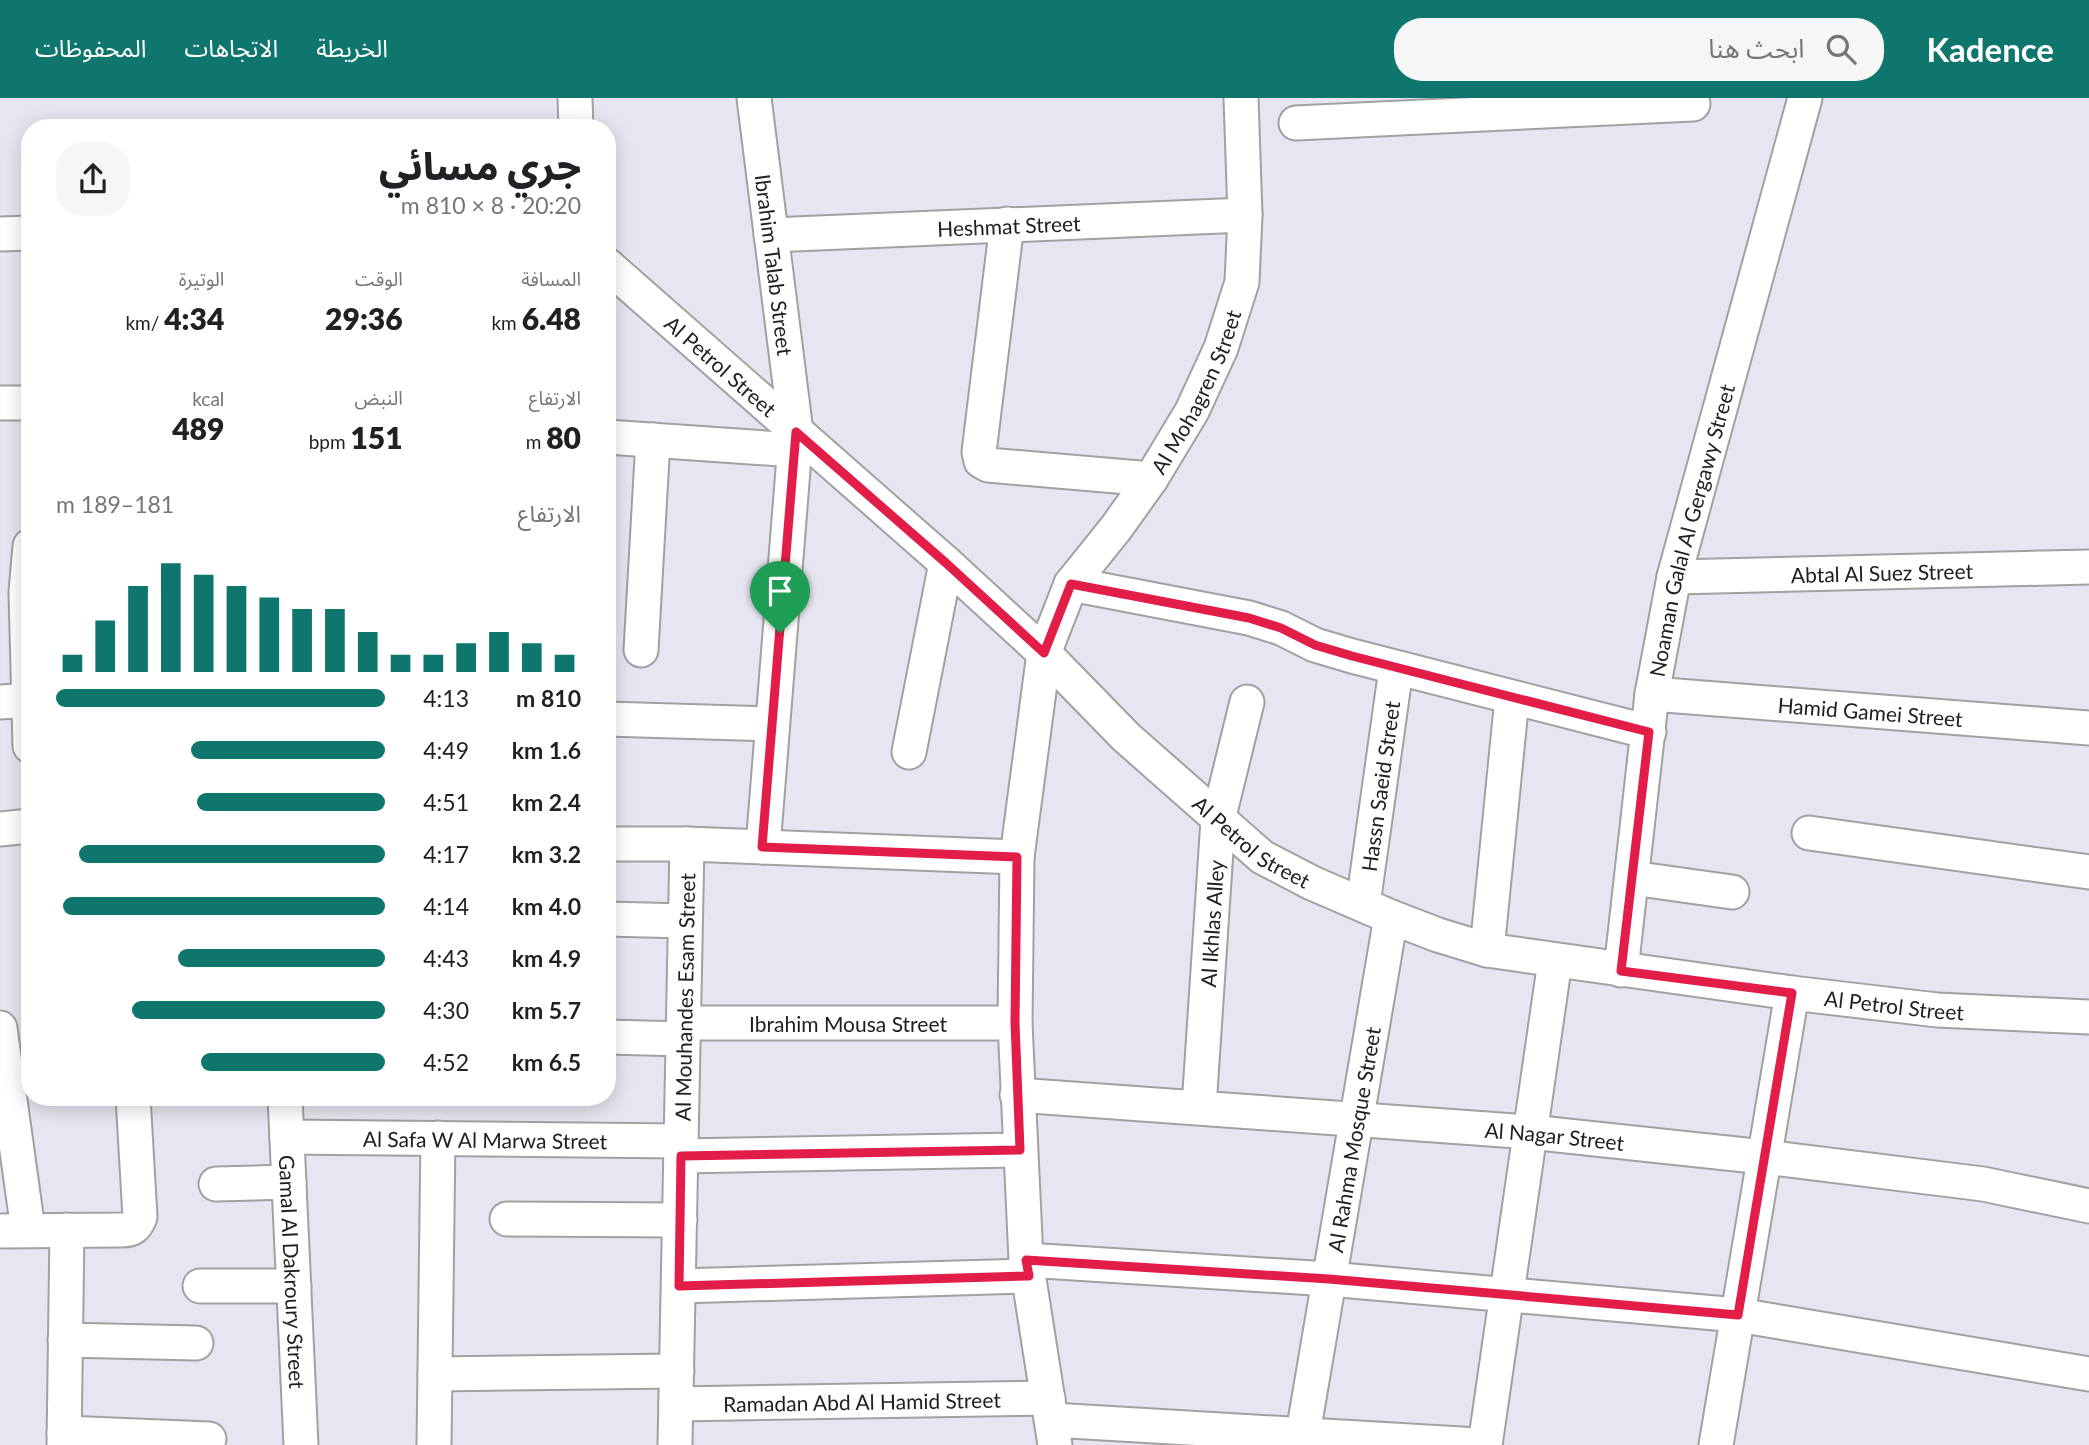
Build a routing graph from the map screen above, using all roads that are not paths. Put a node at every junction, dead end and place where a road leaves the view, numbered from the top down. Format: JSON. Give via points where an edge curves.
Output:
{"nodes":[{"id":1,"x":575,"y":98,"type":"edge"},
{"id":2,"x":754,"y":98,"type":"edge"},
{"id":3,"x":1241,"y":98,"type":"edge"},
{"id":4,"x":1805,"y":98,"type":"edge"},
{"id":5,"x":1693,"y":104,"type":"dead end"},
{"id":6,"x":1530,"y":105,"type":"edge"},
{"id":7,"x":576,"y":119,"type":"edge"},
{"id":8,"x":1296,"y":123,"type":"dead end"},
{"id":9,"x":1245,"y":215,"type":"junction"},
{"id":10,"x":1007,"y":224,"type":"junction"},
{"id":11,"x":21,"y":233,"type":"edge"},
{"id":12,"x":0,"y":234,"type":"edge"},
{"id":13,"x":771,"y":235,"type":"junction"},
{"id":14,"x":616,"y":274,"type":"edge"},
{"id":15,"x":21,"y":403,"type":"edge"},
{"id":16,"x":0,"y":404,"type":"edge"},
{"id":17,"x":616,"y":437,"type":"edge"},
{"id":18,"x":653,"y":440,"type":"junction"},
{"id":19,"x":796,"y":441,"type":"junction"},
{"id":20,"x":1151,"y":479,"type":"junction"},
{"id":21,"x":946,"y":563,"type":"junction"},
{"id":22,"x":2089,"y":567,"type":"edge"},
{"id":23,"x":1674,"y":577,"type":"junction"},
{"id":24,"x":1071,"y":584,"type":"junction"},
{"id":25,"x":18,"y":593,"type":"edge"},
{"id":26,"x":641,"y":650,"type":"dead end"},
{"id":27,"x":1044,"y":653,"type":"junction"},
{"id":28,"x":1396,"y":669,"type":"junction"},
{"id":29,"x":1653,"y":694,"type":"junction"},
{"id":30,"x":1512,"y":698,"type":"junction"},
{"id":31,"x":14,"y":701,"type":"edge"},
{"id":32,"x":1247,"y":702,"type":"dead end"},
{"id":33,"x":616,"y":719,"type":"edge"},
{"id":34,"x":21,"y":721,"type":"edge"},
{"id":35,"x":772,"y":724,"type":"junction"},
{"id":36,"x":2089,"y":728,"type":"edge"},
{"id":37,"x":1649,"y":732,"type":"junction"},
{"id":38,"x":909,"y":752,"type":"dead end"},
{"id":39,"x":1218,"y":820,"type":"junction"},
{"id":40,"x":21,"y":827,"type":"edge"},
{"id":41,"x":0,"y":829,"type":"edge"},
{"id":42,"x":1809,"y":833,"type":"dead end"},
{"id":43,"x":616,"y":844,"type":"edge"},
{"id":44,"x":687,"y":844,"type":"junction"},
{"id":45,"x":762,"y":847,"type":"junction"},
{"id":46,"x":1017,"y":857,"type":"junction"},
{"id":47,"x":2089,"y":872,"type":"edge"},
{"id":48,"x":1632,"y":878,"type":"junction"},
{"id":49,"x":1731,"y":892,"type":"dead end"},
{"id":50,"x":1377,"y":911,"type":"junction"},
{"id":51,"x":616,"y":919,"type":"edge"},
{"id":52,"x":685,"y":920,"type":"junction"},
{"id":53,"x":1487,"y":950,"type":"junction"},
{"id":54,"x":1555,"y":961,"type":"junction"},
{"id":55,"x":1621,"y":971,"type":"junction"},
{"id":56,"x":1792,"y":993,"type":"junction"},
{"id":57,"x":2089,"y":1017,"type":"edge"},
{"id":58,"x":1015,"y":1023,"type":"junction"},
{"id":59,"x":0,"y":1028,"type":"edge"},
{"id":60,"x":683,"y":1031,"type":"junction"},
{"id":61,"x":616,"y":1036,"type":"edge"},
{"id":62,"x":1017,"y":1095,"type":"junction"},
{"id":63,"x":134,"y":1106,"type":"edge"},
{"id":64,"x":285,"y":1106,"type":"edge"},
{"id":65,"x":1199,"y":1107,"type":"junction"},
{"id":66,"x":1357,"y":1118,"type":"junction"},
{"id":67,"x":1530,"y":1132,"type":"junction"},
{"id":68,"x":287,"y":1137,"type":"junction"},
{"id":69,"x":438,"y":1138,"type":"junction"},
{"id":70,"x":681,"y":1148,"type":"junction"},
{"id":71,"x":1020,"y":1150,"type":"junction"},
{"id":72,"x":1764,"y":1157,"type":"junction"},
{"id":73,"x":289,"y":1182,"type":"junction"},
{"id":74,"x":216,"y":1184,"type":"dead end"},
{"id":75,"x":2089,"y":1206,"type":"edge"},
{"id":76,"x":507,"y":1219,"type":"dead end"},
{"id":77,"x":680,"y":1220,"type":"junction"},
{"id":78,"x":67,"y":1230,"type":"junction"},
{"id":79,"x":14,"y":1231,"type":"edge"},
{"id":80,"x":1028,"y":1268,"type":"junction"},
{"id":81,"x":1329,"y":1279,"type":"junction"},
{"id":82,"x":200,"y":1286,"type":"dead end"},
{"id":83,"x":294,"y":1286,"type":"junction"},
{"id":84,"x":679,"y":1286,"type":"junction"},
{"id":85,"x":1507,"y":1293,"type":"junction"},
{"id":86,"x":1738,"y":1315,"type":"junction"},
{"id":87,"x":65,"y":1340,"type":"junction"},
{"id":88,"x":196,"y":1343,"type":"dead end"},
{"id":89,"x":677,"y":1371,"type":"junction"},
{"id":90,"x":435,"y":1374,"type":"junction"},
{"id":91,"x":2089,"y":1374,"type":"edge"},
{"id":92,"x":676,"y":1404,"type":"junction"},
{"id":93,"x":1051,"y":1421,"type":"edge"},
{"id":94,"x":64,"y":1439,"type":"edge"},
{"id":95,"x":209,"y":1439,"type":"dead end"},
{"id":96,"x":1302,"y":1440,"type":"edge"},
{"id":97,"x":301,"y":1445,"type":"edge"},
{"id":98,"x":434,"y":1445,"type":"edge"},
{"id":99,"x":675,"y":1445,"type":"edge"},
{"id":100,"x":1478,"y":1445,"type":"edge"},
{"id":101,"x":1485,"y":1445,"type":"edge"},
{"id":102,"x":1716,"y":1445,"type":"edge"}],
"edges":[{"from":1,"to":7,"type":"street"},
{"from":2,"to":13,"type":"street","name":"Ibrahim Talab Street"},
{"from":3,"to":9,"type":"street","name":"Al Mohagren Street"},
{"from":4,"to":23,"type":"street","name":"Noaman Galal Al Gergawy Street"},
{"from":5,"to":6,"type":"street"},
{"from":6,"to":8,"type":"street"},
{"from":9,"to":10,"type":"street","name":"Heshmat Street"},
{"from":9,"to":20,"type":"street","name":"Al Mohagren Street","via":[[1242,282],[1221,348],[1192,411]]},
{"from":10,"to":13,"type":"street","name":"Heshmat Street"},
{"from":10,"to":20,"type":"street","via":[[981,461],[988,466]]},
{"from":11,"to":12,"type":"street"},
{"from":13,"to":19,"type":"street","name":"Ibrahim Talab Street"},
{"from":14,"to":19,"type":"street","name":"Al Petrol Street"},
{"from":15,"to":16,"type":"street"},
{"from":17,"to":18,"type":"street"},
{"from":18,"to":19,"type":"street"},
{"from":18,"to":26,"type":"street"},
{"from":19,"to":21,"type":"street","name":"Al Petrol Street"},
{"from":19,"to":35,"type":"street","name":"Ibrahim Talab Street"},
{"from":20,"to":24,"type":"street","name":"Al Mohagren Street"},
{"from":21,"to":27,"type":"street","name":"Al Petrol Street"},
{"from":21,"to":38,"type":"street"},
{"from":22,"to":23,"type":"street","name":"Abtal Al Suez Street"},
{"from":23,"to":29,"type":"street","name":"Noaman Galal Al Gergawy Street"},
{"from":24,"to":27,"type":"street","name":"Al Mohagren Street"},
{"from":24,"to":28,"type":"street","via":[[1249,618],[1315,645]]},
{"from":25,"to":31,"type":"street"},
{"from":27,"to":39,"type":"street","name":"Al Petrol Street","via":[[1126,737]]},
{"from":27,"to":46,"type":"street","name":"Al Mohagren Street"},
{"from":28,"to":30,"type":"street"},
{"from":28,"to":50,"type":"street","name":"Hassn Saeid Street"},
{"from":29,"to":36,"type":"street","name":"Hamid Gamei Street"},
{"from":29,"to":37,"type":"street","name":"Noaman Galal Al Gergawy Street"},
{"from":30,"to":37,"type":"street"},
{"from":30,"to":53,"type":"street"},
{"from":31,"to":34,"type":"street"},
{"from":32,"to":39,"type":"street","name":"Al Ikhlas Alley"},
{"from":33,"to":35,"type":"street"},
{"from":35,"to":45,"type":"street","name":"Ibrahim Talab Street"},
{"from":37,"to":48,"type":"street","name":"Noaman Galal Al Gergawy Street"},
{"from":39,"to":50,"type":"street","name":"Al Petrol Street","via":[[1262,857]]},
{"from":39,"to":65,"type":"street","name":"Al Ikhlas Alley"},
{"from":40,"to":41,"type":"street"},
{"from":42,"to":47,"type":"street"},
{"from":43,"to":44,"type":"street"},
{"from":44,"to":45,"type":"street"},
{"from":44,"to":52,"type":"street","name":"Al Mouhandes Esam Street"},
{"from":45,"to":46,"type":"street"},
{"from":46,"to":58,"type":"street","name":"Al Mohagren Street"},
{"from":48,"to":49,"type":"street"},
{"from":48,"to":55,"type":"street","name":"Noaman Galal Al Gergawy Street"},
{"from":50,"to":53,"type":"street","name":"Al Petrol Street"},
{"from":50,"to":66,"type":"street","name":"Al Rahma Mosque Street"},
{"from":51,"to":52,"type":"street"},
{"from":52,"to":60,"type":"street","name":"Al Mouhandes Esam Street"},
{"from":53,"to":54,"type":"street","name":"Al Petrol Street"},
{"from":54,"to":55,"type":"street","name":"Al Petrol Street"},
{"from":54,"to":67,"type":"street"},
{"from":55,"to":56,"type":"street","name":"Al Petrol Street"},
{"from":56,"to":57,"type":"street","name":"Al Petrol Street","via":[[1937,1010]]},
{"from":56,"to":72,"type":"street"},
{"from":58,"to":60,"type":"street","name":"Ibrahim Mousa Street"},
{"from":58,"to":62,"type":"street","name":"Al Mohagren Street"},
{"from":59,"to":79,"type":"street"},
{"from":60,"to":61,"type":"street","name":"Ibrahim Mousa Street"},
{"from":60,"to":70,"type":"street","name":"Al Mouhandes Esam Street"},
{"from":62,"to":65,"type":"street","name":"Al Nagar Street"},
{"from":62,"to":71,"type":"street","name":"Al Mohagren Street"},
{"from":63,"to":78,"type":"street","via":[[140,1217],[136,1225],[130,1230]]},
{"from":64,"to":68,"type":"street","name":"Gamal Al Dakroury Street"},
{"from":65,"to":66,"type":"street","name":"Al Nagar Street"},
{"from":66,"to":67,"type":"street","name":"Al Nagar Street"},
{"from":66,"to":81,"type":"street","name":"Al Rahma Mosque Street"},
{"from":67,"to":72,"type":"street","name":"Al Nagar Street"},
{"from":67,"to":85,"type":"street"},
{"from":68,"to":69,"type":"street","name":"Al Safa W Al Marwa Street"},
{"from":68,"to":73,"type":"street","name":"Gamal Al Dakroury Street"},
{"from":69,"to":70,"type":"street","name":"Al Safa W Al Marwa Street"},
{"from":69,"to":90,"type":"street"},
{"from":70,"to":71,"type":"street","name":"Al Safa W Al Marwa Street"},
{"from":70,"to":77,"type":"street","name":"Al Mouhandes Esam Street"},
{"from":71,"to":80,"type":"street","name":"Al Mohagren Street"},
{"from":72,"to":75,"type":"street","name":"Al Nagar Street","via":[[1983,1184]]},
{"from":72,"to":86,"type":"street"},
{"from":73,"to":74,"type":"street"},
{"from":73,"to":83,"type":"street","name":"Gamal Al Dakroury Street"},
{"from":76,"to":77,"type":"street"},
{"from":77,"to":84,"type":"street","name":"Al Mouhandes Esam Street"},
{"from":78,"to":79,"type":"street"},
{"from":78,"to":87,"type":"street"},
{"from":80,"to":81,"type":"street"},
{"from":80,"to":84,"type":"street"},
{"from":80,"to":93,"type":"street","name":"Al Mohagren Street"},
{"from":81,"to":85,"type":"street"},
{"from":81,"to":96,"type":"street","name":"Al Rahma Mosque Street"},
{"from":82,"to":83,"type":"street"},
{"from":83,"to":97,"type":"street","name":"Gamal Al Dakroury Street"},
{"from":84,"to":89,"type":"street","name":"Al Mouhandes Esam Street"},
{"from":85,"to":86,"type":"street"},
{"from":85,"to":101,"type":"street"},
{"from":86,"to":91,"type":"street"},
{"from":86,"to":102,"type":"street"},
{"from":87,"to":88,"type":"street"},
{"from":87,"to":94,"type":"street"},
{"from":89,"to":90,"type":"street"},
{"from":89,"to":92,"type":"street","name":"Al Mouhandes Esam Street"},
{"from":90,"to":98,"type":"street"},
{"from":92,"to":93,"type":"street","name":"Ramadan Abd Al Hamid Street"},
{"from":92,"to":99,"type":"street","name":"Al Mouhandes Esam Street"},
{"from":93,"to":96,"type":"street","name":"Ramadan Abd Al Hamid Street"},
{"from":94,"to":95,"type":"street"},
{"from":96,"to":100,"type":"street","name":"Ramadan Abd Al Hamid Street"}]}
